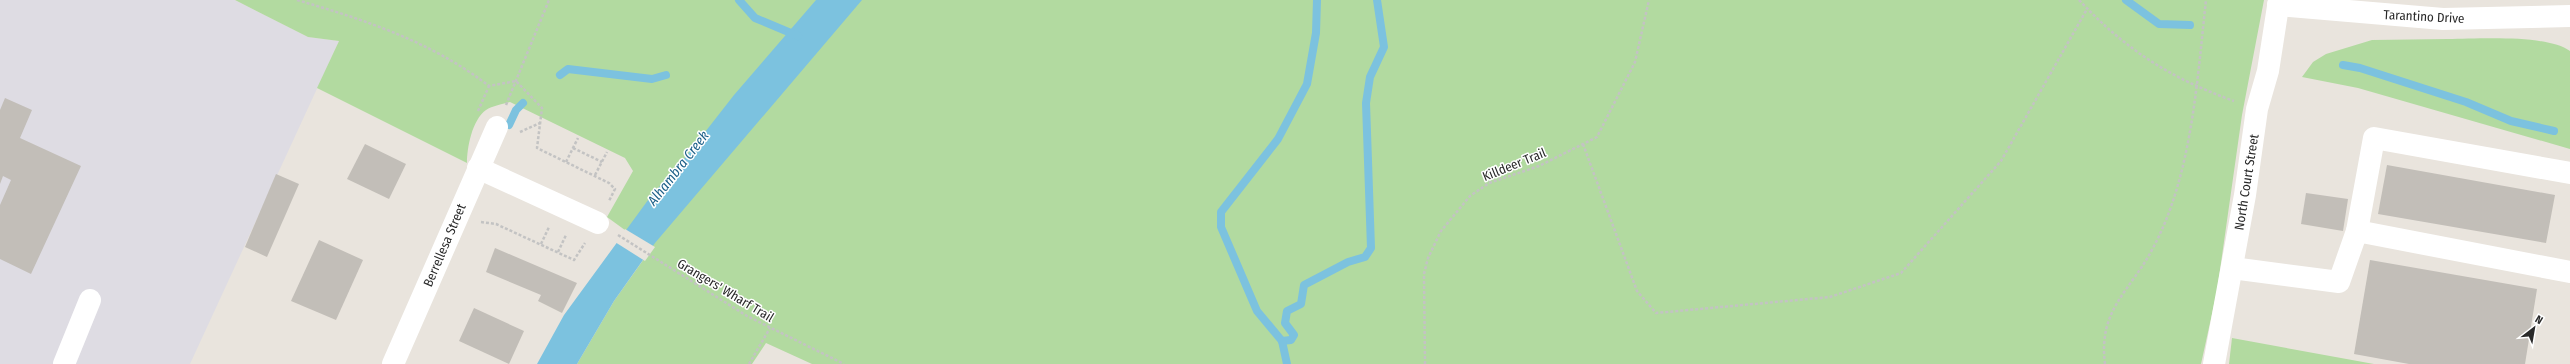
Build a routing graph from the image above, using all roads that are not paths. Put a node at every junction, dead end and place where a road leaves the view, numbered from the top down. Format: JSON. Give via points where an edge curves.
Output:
{"nodes":[{"id":1,"x":2279,"y":2,"type":"edge"},
{"id":2,"x":2536,"y":9,"type":"edge"},
{"id":3,"x":2570,"y":16,"type":"edge"},
{"id":4,"x":497,"y":127,"type":"road end"},
{"id":5,"x":478,"y":168,"type":"junction"},
{"id":6,"x":2570,"y":173,"type":"edge"},
{"id":7,"x":606,"y":228,"type":"road end"},
{"id":8,"x":2356,"y":231,"type":"junction"},
{"id":9,"x":2232,"y":268,"type":"junction"},
{"id":10,"x":2570,"y":272,"type":"edge"},
{"id":11,"x":90,"y":300,"type":"dead end"},
{"id":12,"x":64,"y":364,"type":"edge"},
{"id":13,"x":393,"y":364,"type":"edge"},
{"id":14,"x":2214,"y":364,"type":"edge"}],
"edges":[{"from":1,"to":2,"type":"street","name":"Tarantino Drive","via":[[2443,19]]},
{"from":1,"to":9,"type":"street","name":"North Court Street","via":[[2268,71],[2257,109]]},
{"from":2,"to":3,"type":"street","name":"Tarantino Drive"},
{"from":4,"to":5,"type":"street","name":"Berrellesa Street"},
{"from":5,"to":7,"type":"street"},
{"from":5,"to":13,"type":"street","name":"Berrellesa Street"},
{"from":6,"to":8,"type":"street","via":[[2374,138]]},
{"from":8,"to":9,"type":"street","via":[[2339,282]]},
{"from":8,"to":10,"type":"street"},
{"from":9,"to":14,"type":"street","name":"North Court Street"},
{"from":11,"to":12,"type":"street"}]}
